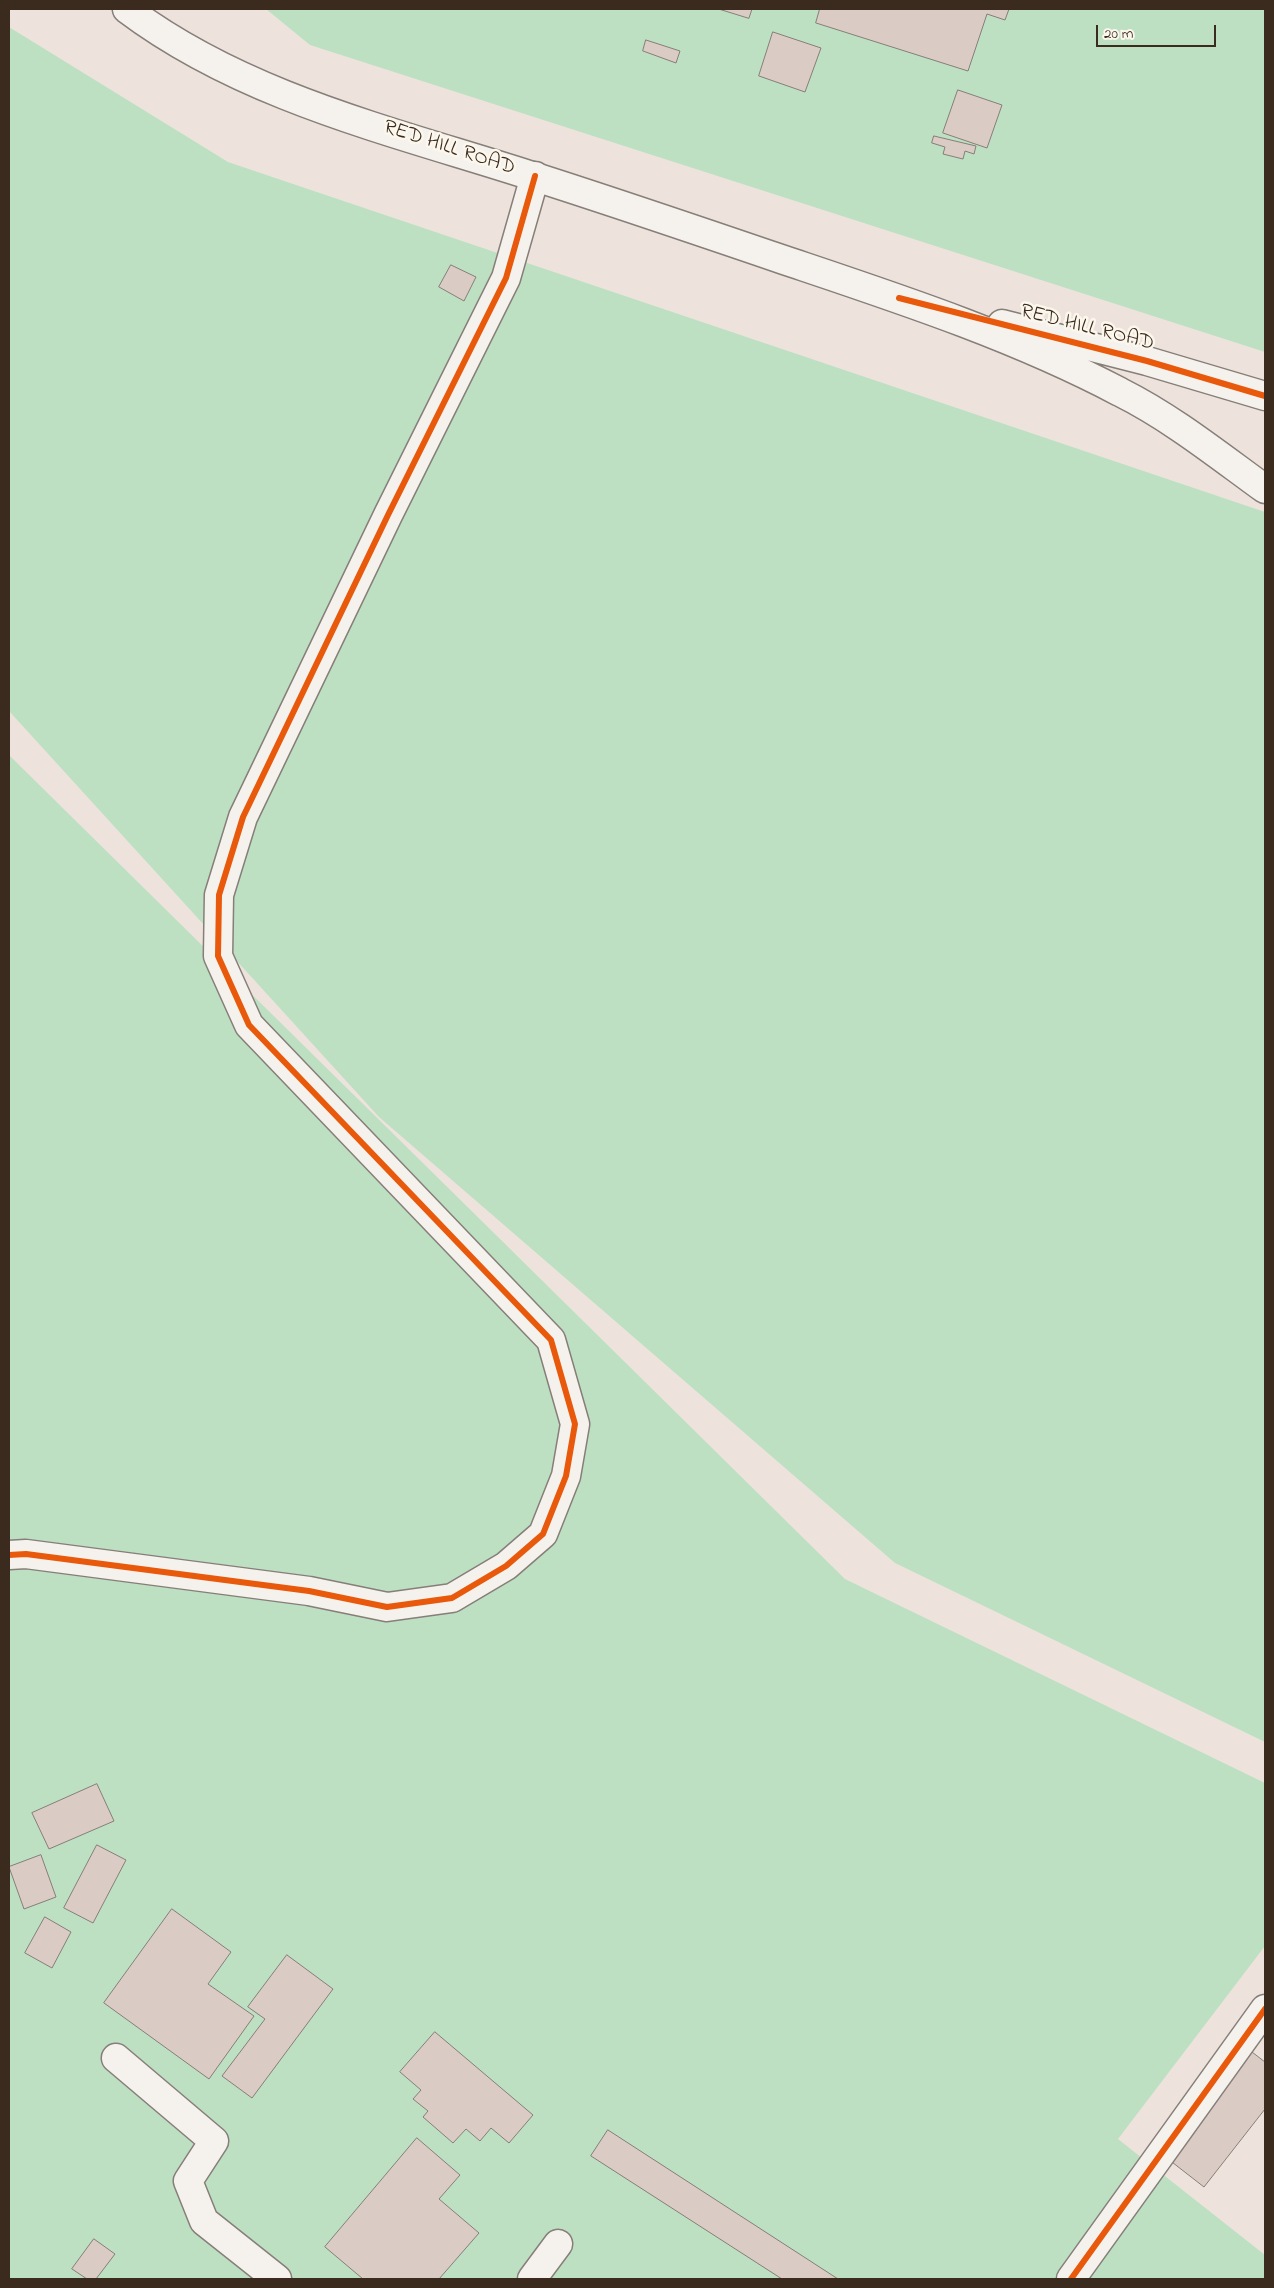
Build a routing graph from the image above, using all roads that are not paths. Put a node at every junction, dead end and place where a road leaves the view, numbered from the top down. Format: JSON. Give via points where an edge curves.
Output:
{"nodes":[{"id":1,"x":128,"y":9,"type":"edge"},
{"id":2,"x":535,"y":176,"type":"junction"},
{"id":3,"x":899,"y":298,"type":"junction"},
{"id":4,"x":1265,"y":396,"type":"edge"},
{"id":5,"x":1265,"y":489,"type":"edge"},
{"id":6,"x":9,"y":1555,"type":"edge"},
{"id":7,"x":1265,"y":2009,"type":"edge"},
{"id":8,"x":116,"y":2058,"type":"dead end"},
{"id":9,"x":558,"y":2244,"type":"dead end"},
{"id":10,"x":277,"y":2279,"type":"edge"},
{"id":11,"x":532,"y":2279,"type":"edge"},
{"id":12,"x":1071,"y":2279,"type":"edge"}],
"edges":[{"from":1,"to":2,"type":"street","name":"RED HILL ROAD","via":[[150,26],[213,62],[288,98]]},
{"from":2,"to":3,"type":"street","name":"RED HILL ROAD"},
{"from":2,"to":6,"type":"street","via":[[506,278],[243,817],[219,895],[218,956],[249,1025],[551,1340],[575,1424],[566,1476],[543,1534],[506,1566],[452,1598],[387,1607],[309,1591],[26,1554]]},
{"from":3,"to":4,"type":"street","name":"RED HILL ROAD","via":[[1147,361]]},
{"from":3,"to":5,"type":"street","name":"RED HILL ROAD","via":[[1049,358],[1122,393],[1190,435]]},
{"from":7,"to":12,"type":"street"},
{"from":8,"to":10,"type":"street","via":[[214,2141],[188,2181],[204,2221]]},
{"from":9,"to":11,"type":"street"}]}
